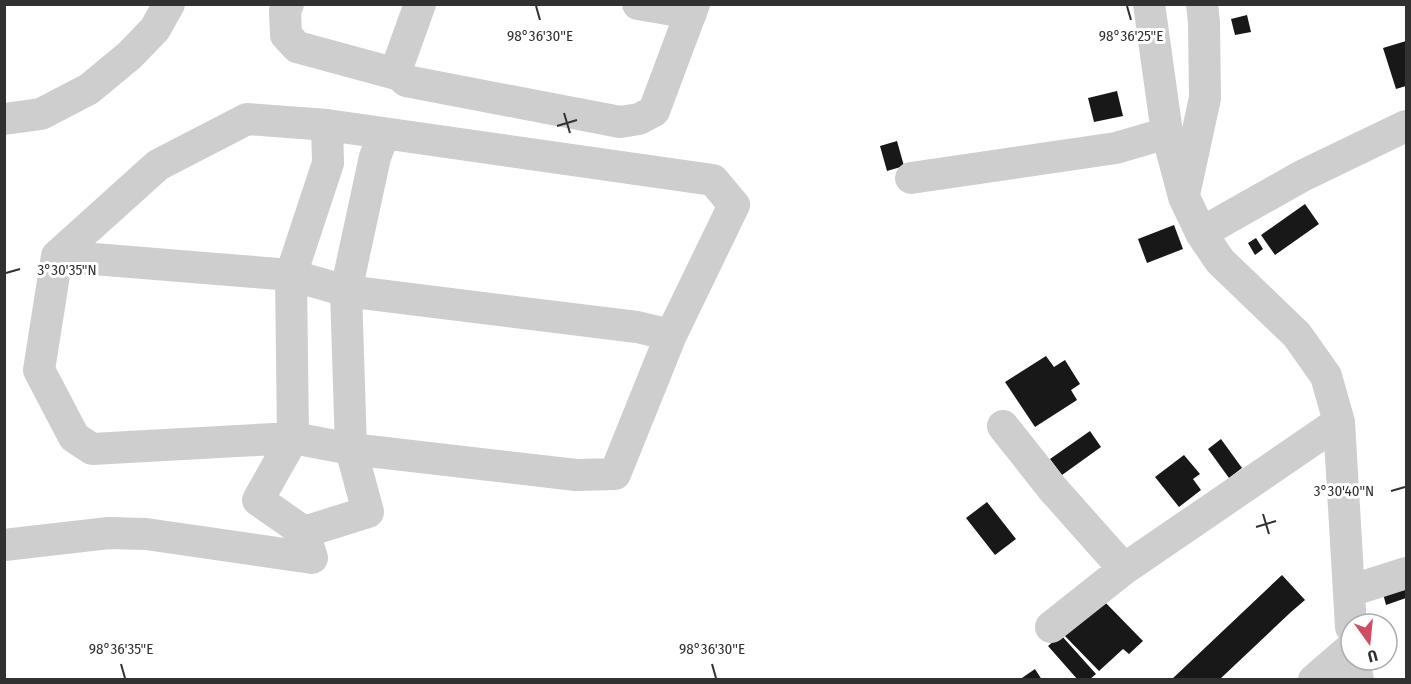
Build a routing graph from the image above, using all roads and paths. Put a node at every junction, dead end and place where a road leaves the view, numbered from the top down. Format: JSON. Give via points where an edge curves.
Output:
{"nodes":[{"id":1,"x":169,"y":4,"type":"edge"},
{"id":2,"x":288,"y":4,"type":"edge"},
{"id":3,"x":420,"y":4,"type":"edge"},
{"id":4,"x":638,"y":4,"type":"edge"},
{"id":5,"x":1149,"y":4,"type":"edge"},
{"id":6,"x":1202,"y":4,"type":"edge"},
{"id":7,"x":692,"y":9,"type":"edge"},
{"id":8,"x":400,"y":75,"type":"junction"},
{"id":9,"x":4,"y":119,"type":"edge"},
{"id":10,"x":327,"y":126,"type":"junction"},
{"id":11,"x":1407,"y":126,"type":"edge"},
{"id":12,"x":1167,"y":133,"type":"junction"},
{"id":13,"x":384,"y":134,"type":"junction"},
{"id":14,"x":911,"y":178,"type":"dead end"},
{"id":15,"x":1184,"y":197,"type":"junction"},
{"id":16,"x":1201,"y":233,"type":"junction"},
{"id":17,"x":57,"y":256,"type":"junction"},
{"id":18,"x":291,"y":275,"type":"junction"},
{"id":19,"x":346,"y":291,"type":"junction"},
{"id":20,"x":671,"y":335,"type":"junction"},
{"id":21,"x":1339,"y":422,"type":"junction"},
{"id":22,"x":1003,"y":426,"type":"dead end"},
{"id":23,"x":293,"y":438,"type":"junction"},
{"id":24,"x":351,"y":448,"type":"junction"},
{"id":25,"x":304,"y":532,"type":"junction"},
{"id":26,"x":4,"y":545,"type":"edge"},
{"id":27,"x":1124,"y":568,"type":"junction"},
{"id":28,"x":1407,"y":573,"type":"edge"},
{"id":29,"x":1350,"y":591,"type":"junction"},
{"id":30,"x":1351,"y":612,"type":"edge"},
{"id":31,"x":1050,"y":627,"type":"dead end"},
{"id":32,"x":1339,"y":658,"type":"edge"},
{"id":33,"x":1314,"y":680,"type":"edge"}],
"edges":[{"from":1,"to":9,"type":"street","via":[[155,29],[89,89],[41,114]]},
{"from":2,"to":8,"type":"street","via":[[286,35],[297,47]]},
{"from":3,"to":8,"type":"street","via":[[398,65]]},
{"from":4,"to":7,"type":"street"},
{"from":5,"to":12,"type":"street"},
{"from":6,"to":15,"type":"street","via":[[1205,98]]},
{"from":7,"to":8,"type":"street","via":[[654,111],[639,119],[620,122],[406,81]]},
{"from":10,"to":13,"type":"street"},
{"from":10,"to":17,"type":"street","via":[[246,119],[158,165]]},
{"from":10,"to":18,"type":"street","via":[[328,163]]},
{"from":11,"to":16,"type":"street","via":[[1302,176]]},
{"from":12,"to":14,"type":"street","via":[[1116,148]]},
{"from":12,"to":15,"type":"street"},
{"from":13,"to":19,"type":"street","via":[[375,157]]},
{"from":13,"to":20,"type":"street","via":[[713,180],[734,205]]},
{"from":15,"to":16,"type":"street"},
{"from":16,"to":21,"type":"street","via":[[1220,261],[1297,335],[1326,376]]},
{"from":17,"to":18,"type":"street"},
{"from":17,"to":23,"type":"street","via":[[39,370],[74,437],[92,449]]},
{"from":18,"to":19,"type":"street"},
{"from":18,"to":23,"type":"street"},
{"from":19,"to":20,"type":"street","via":[[637,327]]},
{"from":19,"to":24,"type":"street"},
{"from":20,"to":24,"type":"street","via":[[615,474],[576,475]]},
{"from":21,"to":27,"type":"street"},
{"from":21,"to":29,"type":"street"},
{"from":22,"to":27,"type":"street"},
{"from":23,"to":24,"type":"street"},
{"from":23,"to":25,"type":"street","via":[[258,500]]},
{"from":24,"to":25,"type":"street","via":[[368,512]]},
{"from":25,"to":26,"type":"street","via":[[312,558],[146,534],[109,533]]},
{"from":27,"to":31,"type":"street"},
{"from":28,"to":29,"type":"street"},
{"from":29,"to":30,"type":"street"},
{"from":32,"to":33,"type":"street"}]}
